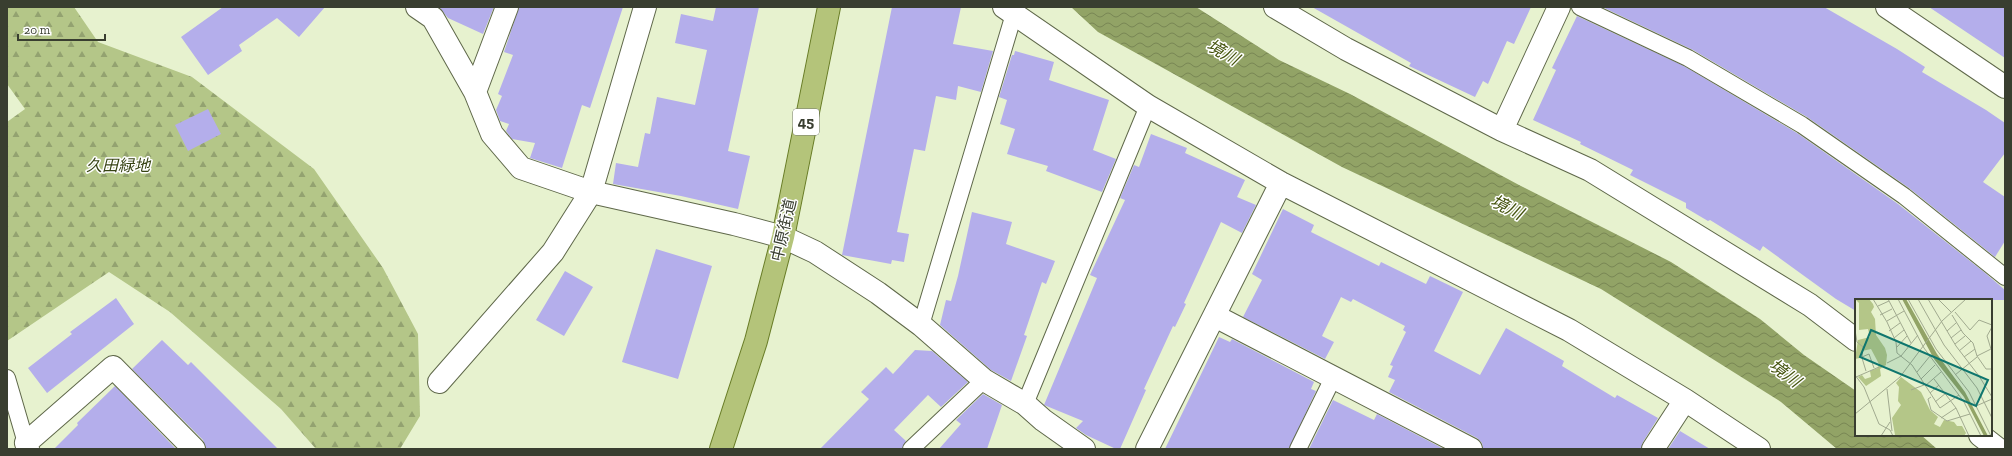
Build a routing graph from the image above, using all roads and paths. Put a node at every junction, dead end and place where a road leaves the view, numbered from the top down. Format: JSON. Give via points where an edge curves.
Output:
{"nodes":[{"id":1,"x":418,"y":7,"type":"edge"},
{"id":2,"x":507,"y":7,"type":"edge"},
{"id":3,"x":645,"y":7,"type":"edge"},
{"id":4,"x":829,"y":7,"type":"edge"},
{"id":5,"x":1275,"y":7,"type":"edge"},
{"id":6,"x":1558,"y":7,"type":"edge"},
{"id":7,"x":1580,"y":7,"type":"edge"},
{"id":8,"x":1887,"y":7,"type":"edge"},
{"id":9,"x":1009,"y":10,"type":"edge"},
{"id":10,"x":2005,"y":87,"type":"edge"},
{"id":11,"x":475,"y":92,"type":"junction"},
{"id":12,"x":1148,"y":106,"type":"junction"},
{"id":13,"x":1502,"y":130,"type":"junction"},
{"id":14,"x":1281,"y":182,"type":"junction"},
{"id":15,"x":591,"y":192,"type":"junction"},
{"id":16,"x":783,"y":237,"type":"junction"},
{"id":17,"x":2005,"y":277,"type":"edge"},
{"id":18,"x":1215,"y":316,"type":"junction"},
{"id":19,"x":921,"y":325,"type":"junction"},
{"id":20,"x":1855,"y":339,"type":"edge"},
{"id":21,"x":7,"y":378,"type":"edge"},
{"id":22,"x":1332,"y":378,"type":"junction"},
{"id":23,"x":984,"y":380,"type":"junction"},
{"id":24,"x":439,"y":382,"type":"dead end"},
{"id":25,"x":1685,"y":400,"type":"junction"},
{"id":26,"x":1024,"y":404,"type":"junction"},
{"id":27,"x":1981,"y":436,"type":"edge"},
{"id":28,"x":27,"y":446,"type":"edge"},
{"id":29,"x":194,"y":449,"type":"edge"},
{"id":30,"x":721,"y":449,"type":"edge"},
{"id":31,"x":911,"y":449,"type":"edge"},
{"id":32,"x":1084,"y":449,"type":"edge"},
{"id":33,"x":1147,"y":449,"type":"edge"},
{"id":34,"x":1298,"y":449,"type":"edge"},
{"id":35,"x":1471,"y":449,"type":"edge"},
{"id":36,"x":1653,"y":449,"type":"edge"},
{"id":37,"x":1759,"y":449,"type":"edge"},
{"id":38,"x":1998,"y":449,"type":"edge"}],
"edges":[{"from":1,"to":11,"type":"street","via":[[433,18]]},
{"from":2,"to":11,"type":"street"},
{"from":3,"to":15,"type":"street"},
{"from":4,"to":16,"type":"main road","name":"中原街道","number":"45"},
{"from":5,"to":13,"type":"street","via":[[1346,49]]},
{"from":6,"to":13,"type":"street"},
{"from":7,"to":17,"type":"lane","via":[[1688,58],[1802,125],[1904,196]]},
{"from":8,"to":10,"type":"street"},
{"from":9,"to":12,"type":"street"},
{"from":9,"to":19,"type":"lane"},
{"from":11,"to":15,"type":"street","via":[[492,134],[521,168]]},
{"from":12,"to":14,"type":"street"},
{"from":12,"to":26,"type":"lane"},
{"from":13,"to":20,"type":"street","via":[[1590,170],[1810,305]]},
{"from":14,"to":18,"type":"street"},
{"from":14,"to":25,"type":"street","via":[[1569,330]]},
{"from":15,"to":16,"type":"street"},
{"from":15,"to":24,"type":"street","via":[[553,252]]},
{"from":16,"to":19,"type":"street","via":[[815,252]]},
{"from":16,"to":30,"type":"main road","name":"中原街道","number":"45","via":[[756,342]]},
{"from":18,"to":22,"type":"street"},
{"from":18,"to":33,"type":"street"},
{"from":19,"to":23,"type":"street"},
{"from":21,"to":28,"type":"lane"},
{"from":22,"to":34,"type":"lane"},
{"from":22,"to":35,"type":"street"},
{"from":23,"to":26,"type":"street"},
{"from":23,"to":31,"type":"lane"},
{"from":25,"to":36,"type":"street"},
{"from":25,"to":37,"type":"street"},
{"from":26,"to":32,"type":"street"},
{"from":27,"to":38,"type":"street"},
{"from":28,"to":29,"type":"street","via":[[113,367]]}]}
